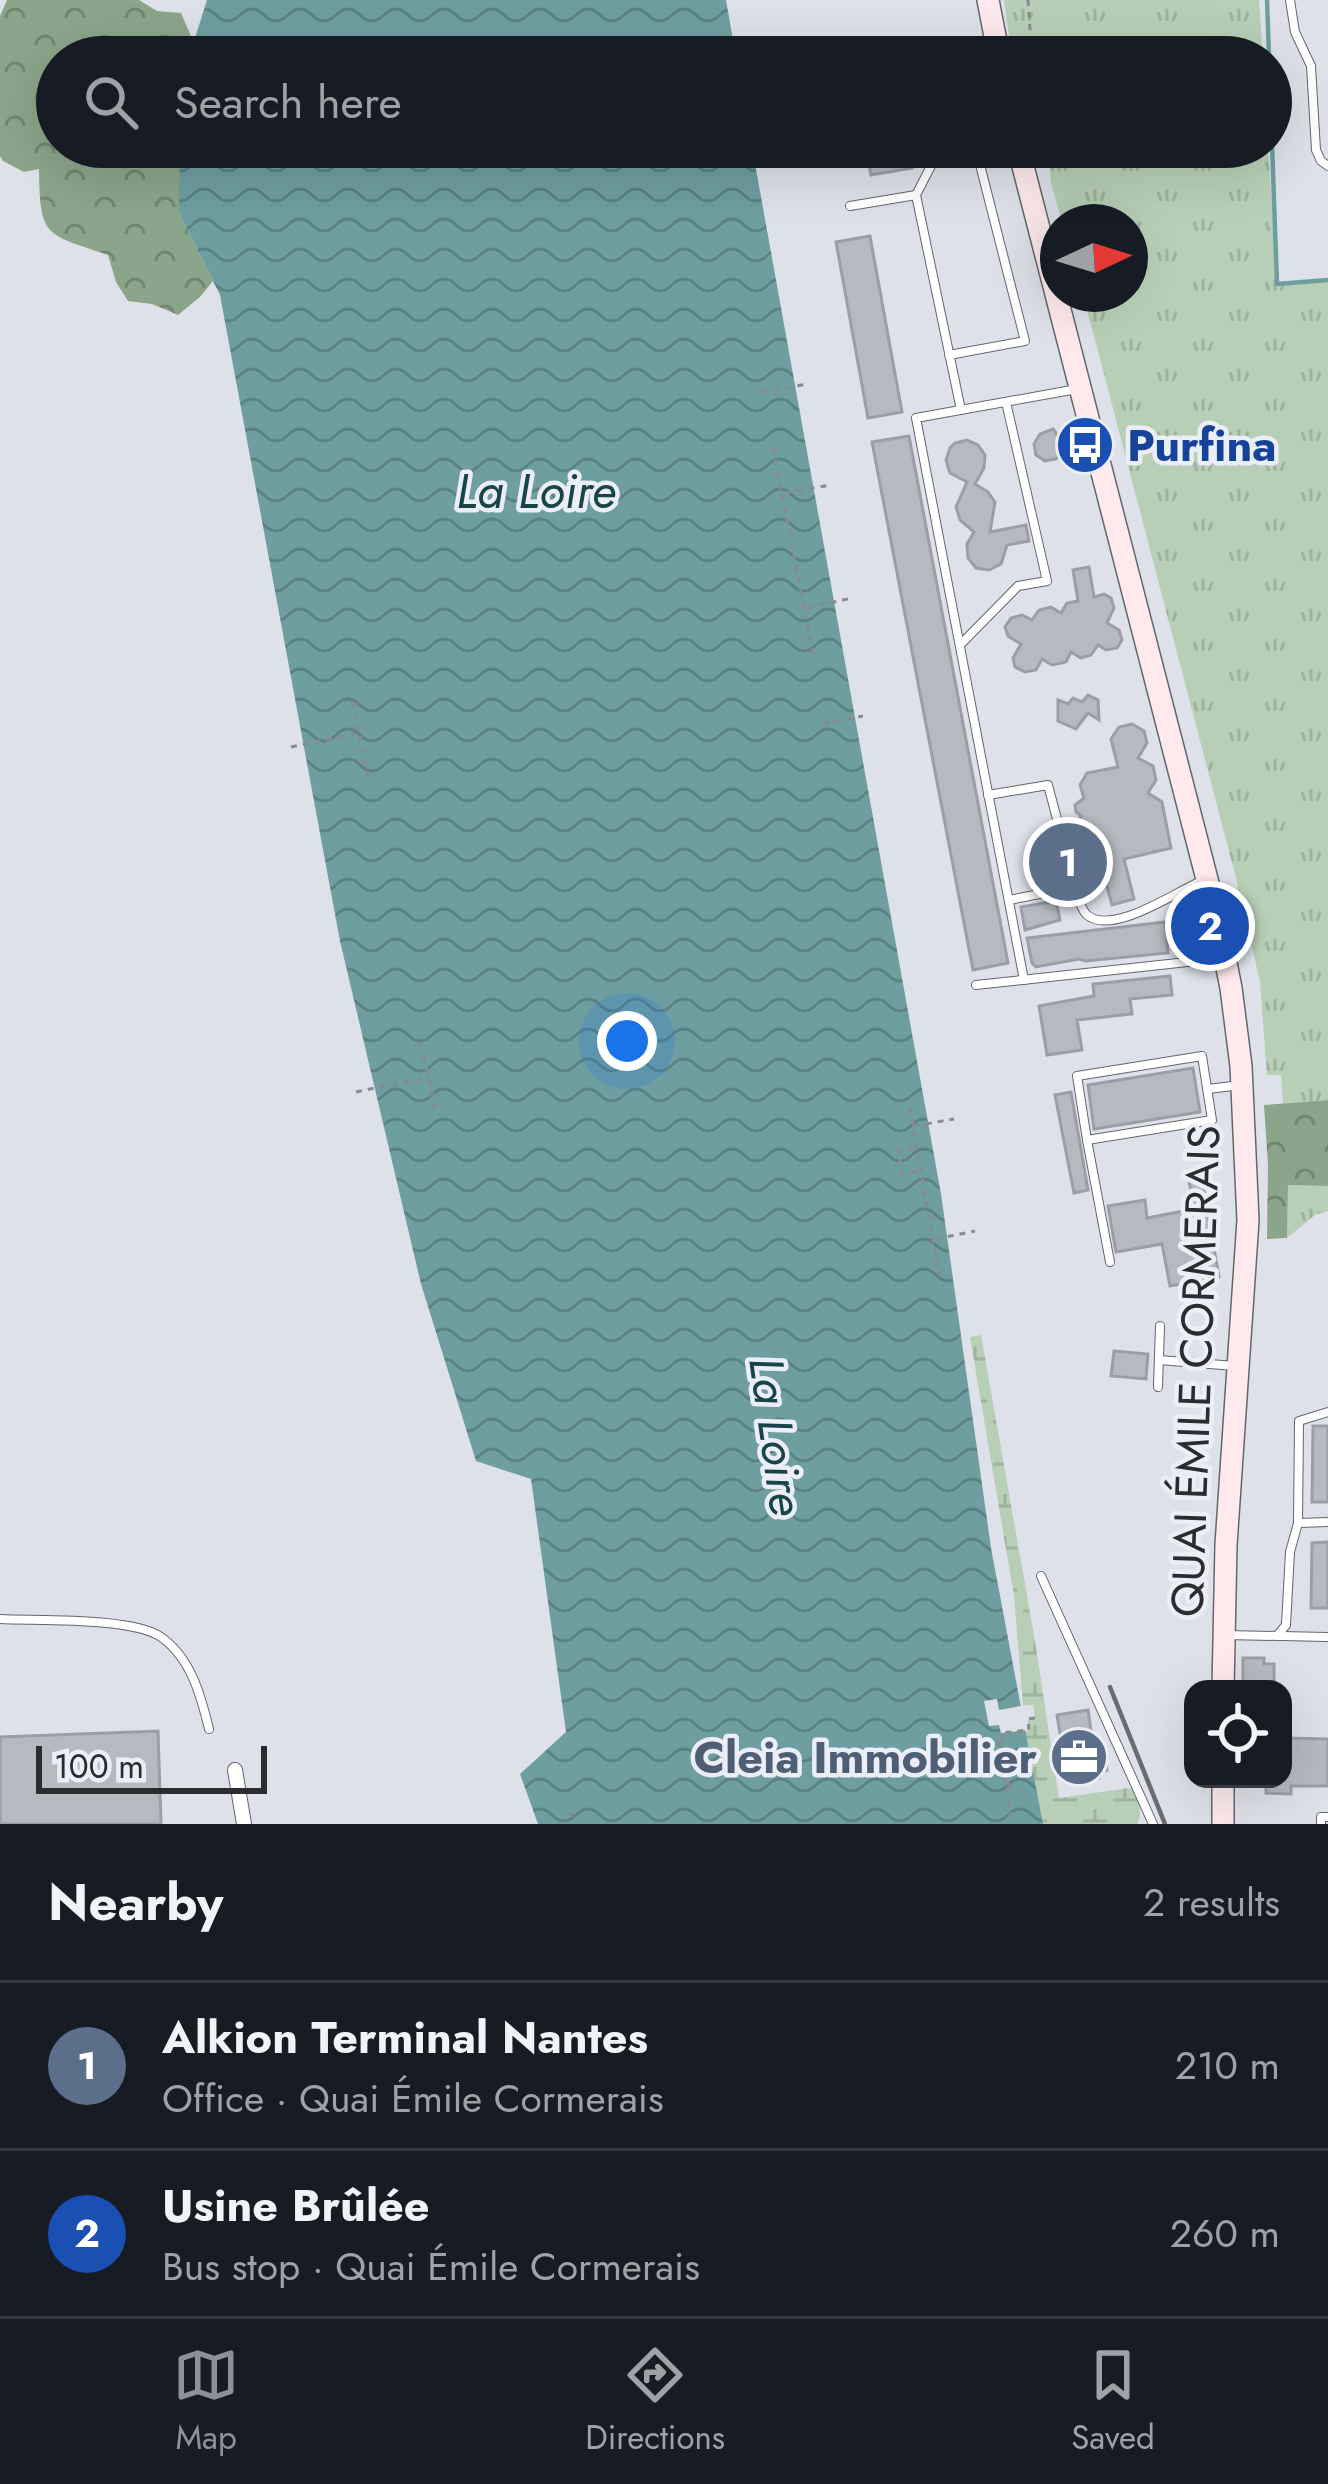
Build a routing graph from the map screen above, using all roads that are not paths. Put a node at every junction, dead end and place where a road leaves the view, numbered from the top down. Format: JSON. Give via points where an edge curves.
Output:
{"nodes":[{"id":1,"x":1290,"y":0,"type":"edge"},
{"id":2,"x":990,"y":5,"type":"edge"},
{"id":3,"x":995,"y":36,"type":"edge"},
{"id":4,"x":1328,"y":166,"type":"edge"},
{"id":5,"x":930,"y":168,"type":"edge"},
{"id":6,"x":981,"y":168,"type":"edge"},
{"id":7,"x":1023,"y":168,"type":"edge"},
{"id":8,"x":916,"y":195,"type":"junction"},
{"id":9,"x":850,"y":206,"type":"dead end"},
{"id":10,"x":949,"y":355,"type":"junction"},
{"id":11,"x":1078,"y":388,"type":"junction"},
{"id":12,"x":1006,"y":402,"type":"junction"},
{"id":13,"x":961,"y":410,"type":"junction"},
{"id":14,"x":961,"y":644,"type":"junction"},
{"id":15,"x":988,"y":795,"type":"junction"},
{"id":16,"x":1207,"y":879,"type":"junction"},
{"id":17,"x":1076,"y":887,"type":"junction"},
{"id":18,"x":1009,"y":900,"type":"junction"},
{"id":19,"x":1225,"y":958,"type":"junction"},
{"id":20,"x":1024,"y":980,"type":"junction"},
{"id":21,"x":976,"y":985,"type":"dead end"},
{"id":22,"x":1243,"y":1085,"type":"junction"},
{"id":23,"x":1208,"y":1089,"type":"junction"},
{"id":24,"x":1087,"y":1140,"type":"junction"},
{"id":25,"x":1110,"y":1262,"type":"dead end"},
{"id":26,"x":1160,"y":1326,"type":"dead end"},
{"id":27,"x":1159,"y":1360,"type":"junction"},
{"id":28,"x":1238,"y":1366,"type":"junction"},
{"id":29,"x":1158,"y":1387,"type":"dead end"},
{"id":30,"x":1328,"y":1412,"type":"edge"},
{"id":31,"x":1298,"y":1522,"type":"junction"},
{"id":32,"x":1328,"y":1522,"type":"edge"},
{"id":33,"x":1041,"y":1576,"type":"dead end"},
{"id":34,"x":0,"y":1619,"type":"edge"},
{"id":35,"x":1224,"y":1635,"type":"junction"},
{"id":36,"x":1277,"y":1636,"type":"junction"},
{"id":37,"x":1328,"y":1636,"type":"edge"},
{"id":38,"x":1223,"y":1680,"type":"edge"},
{"id":39,"x":208,"y":1729,"type":"dead end"},
{"id":40,"x":235,"y":1770,"type":"dead end"},
{"id":41,"x":1223,"y":1788,"type":"edge"},
{"id":42,"x":1328,"y":1817,"type":"edge"},
{"id":43,"x":244,"y":1824,"type":"edge"},
{"id":44,"x":1153,"y":1824,"type":"edge"},
{"id":45,"x":1223,"y":1824,"type":"edge"},
{"id":46,"x":1321,"y":1824,"type":"edge"}],
"edges":[{"from":1,"to":4,"type":"lane","via":[[1311,66],[1316,150]]},
{"from":2,"to":3,"type":"main road"},
{"from":5,"to":8,"type":"lane"},
{"from":6,"to":10,"type":"lane","via":[[1025,341]]},
{"from":7,"to":11,"type":"main road","name":"QUAI ÉMILE CORMERAIS"},
{"from":8,"to":9,"type":"lane"},
{"from":8,"to":10,"type":"lane"},
{"from":10,"to":13,"type":"lane"},
{"from":11,"to":12,"type":"lane"},
{"from":11,"to":16,"type":"main road","name":"QUAI ÉMILE CORMERAIS"},
{"from":12,"to":13,"type":"lane"},
{"from":12,"to":14,"type":"lane","via":[[1047,580],[1018,586]]},
{"from":13,"to":14,"type":"lane","via":[[916,418]]},
{"from":14,"to":15,"type":"lane"},
{"from":15,"to":17,"type":"lane","via":[[1048,785]]},
{"from":15,"to":18,"type":"lane"},
{"from":16,"to":17,"type":"lane","via":[[1113,921],[1083,911]]},
{"from":16,"to":19,"type":"main road","name":"QUAI ÉMILE CORMERAIS"},
{"from":17,"to":18,"type":"lane"},
{"from":18,"to":20,"type":"lane"},
{"from":19,"to":20,"type":"lane"},
{"from":19,"to":22,"type":"main road","name":"QUAI ÉMILE CORMERAIS"},
{"from":20,"to":21,"type":"lane"},
{"from":22,"to":23,"type":"lane"},
{"from":22,"to":28,"type":"main road","name":"QUAI ÉMILE CORMERAIS","via":[[1248,1220]]},
{"from":23,"to":24,"type":"lane","via":[[1212,1120]]},
{"from":23,"to":24,"type":"lane","via":[[1202,1056],[1077,1076]]},
{"from":24,"to":25,"type":"lane"},
{"from":26,"to":27,"type":"lane"},
{"from":27,"to":28,"type":"lane"},
{"from":27,"to":29,"type":"lane"},
{"from":28,"to":35,"type":"main road","name":"QUAI ÉMILE CORMERAIS"},
{"from":30,"to":31,"type":"lane","via":[[1299,1421]]},
{"from":31,"to":32,"type":"lane"},
{"from":31,"to":36,"type":"lane","via":[[1286,1624]]},
{"from":33,"to":44,"type":"lane"},
{"from":34,"to":39,"type":"lane","via":[[124,1624],[160,1635],[194,1681]]},
{"from":35,"to":36,"type":"lane"},
{"from":35,"to":38,"type":"main road","name":"QUAI ÉMILE CORMERAIS"},
{"from":36,"to":37,"type":"lane"},
{"from":40,"to":43,"type":"street"},
{"from":41,"to":45,"type":"main road"},
{"from":42,"to":46,"type":"lane"}]}
